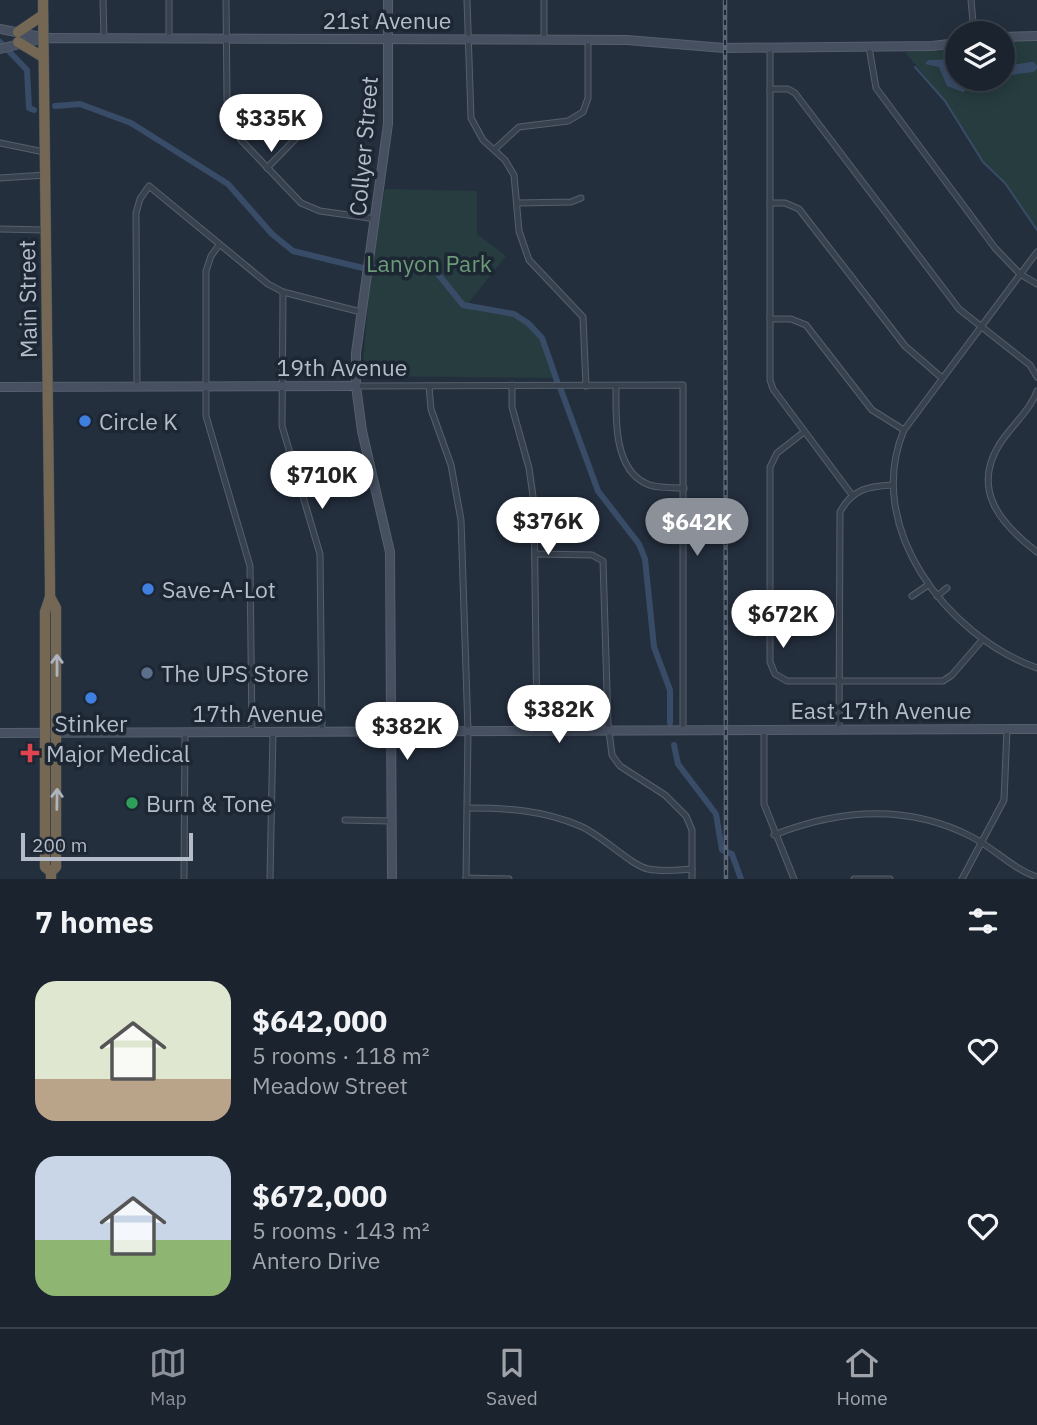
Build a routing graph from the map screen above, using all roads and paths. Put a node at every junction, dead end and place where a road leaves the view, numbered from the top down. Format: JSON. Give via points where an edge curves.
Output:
{"nodes":[{"id":1,"x":43,"y":0,"type":"edge"},
{"id":2,"x":103,"y":0,"type":"edge"},
{"id":3,"x":169,"y":0,"type":"edge"},
{"id":4,"x":226,"y":0,"type":"edge"},
{"id":5,"x":388,"y":0,"type":"edge"},
{"id":6,"x":467,"y":0,"type":"edge"},
{"id":7,"x":544,"y":0,"type":"edge"},
{"id":8,"x":971,"y":0,"type":"edge"},
{"id":9,"x":43,"y":15,"type":"junction"},
{"id":10,"x":973,"y":21,"type":"edge"},
{"id":11,"x":0,"y":29,"type":"edge"},
{"id":12,"x":1037,"y":36,"type":"edge"},
{"id":13,"x":1015,"y":37,"type":"edge"},
{"id":14,"x":44,"y":38,"type":"junction"},
{"id":15,"x":104,"y":38,"type":"junction"},
{"id":16,"x":169,"y":38,"type":"junction"},
{"id":17,"x":226,"y":39,"type":"junction"},
{"id":18,"x":389,"y":39,"type":"junction"},
{"id":19,"x":467,"y":40,"type":"junction"},
{"id":20,"x":544,"y":40,"type":"junction"},
{"id":21,"x":588,"y":40,"type":"junction"},
{"id":22,"x":11,"y":42,"type":"edge"},
{"id":23,"x":945,"y":44,"type":"edge"},
{"id":24,"x":869,"y":47,"type":"junction"},
{"id":25,"x":770,"y":48,"type":"junction"},
{"id":26,"x":43,"y":57,"type":"junction"},
{"id":27,"x":771,"y":89,"type":"junction"},
{"id":28,"x":313,"y":116,"type":"dead end"},
{"id":29,"x":0,"y":143,"type":"edge"},
{"id":30,"x":495,"y":149,"type":"junction"},
{"id":31,"x":44,"y":152,"type":"junction"},
{"id":32,"x":267,"y":169,"type":"junction"},
{"id":33,"x":45,"y":175,"type":"junction"},
{"id":34,"x":0,"y":178,"type":"edge"},
{"id":35,"x":581,"y":198,"type":"dead end"},
{"id":36,"x":518,"y":203,"type":"junction"},
{"id":37,"x":770,"y":203,"type":"junction"},
{"id":38,"x":376,"y":219,"type":"junction"},
{"id":39,"x":0,"y":229,"type":"edge"},
{"id":40,"x":45,"y":230,"type":"junction"},
{"id":41,"x":219,"y":245,"type":"junction"},
{"id":42,"x":1037,"y":252,"type":"edge"},
{"id":43,"x":1020,"y":274,"type":"junction"},
{"id":44,"x":1037,"y":284,"type":"edge"},
{"id":45,"x":283,"y":292,"type":"junction"},
{"id":46,"x":361,"y":312,"type":"junction"},
{"id":47,"x":770,"y":318,"type":"junction"},
{"id":48,"x":981,"y":327,"type":"junction"},
{"id":49,"x":951,"y":366,"type":"junction"},
{"id":50,"x":960,"y":372,"type":"dead end"},
{"id":51,"x":942,"y":377,"type":"junction"},
{"id":52,"x":1037,"y":377,"type":"edge"},
{"id":53,"x":512,"y":385,"type":"junction"},
{"id":54,"x":206,"y":386,"type":"junction"},
{"id":55,"x":356,"y":386,"type":"junction"},
{"id":56,"x":429,"y":386,"type":"junction"},
{"id":57,"x":586,"y":386,"type":"junction"},
{"id":58,"x":616,"y":386,"type":"junction"},
{"id":59,"x":0,"y":387,"type":"edge"},
{"id":60,"x":47,"y":387,"type":"junction"},
{"id":61,"x":137,"y":387,"type":"junction"},
{"id":62,"x":281,"y":387,"type":"junction"},
{"id":63,"x":1037,"y":391,"type":"edge"},
{"id":64,"x":804,"y":432,"type":"junction"},
{"id":65,"x":903,"y":432,"type":"junction"},
{"id":66,"x":910,"y":439,"type":"dead end"},
{"id":67,"x":893,"y":485,"type":"junction"},
{"id":68,"x":684,"y":488,"type":"junction"},
{"id":69,"x":852,"y":495,"type":"junction"},
{"id":70,"x":910,"y":522,"type":"dead end"},
{"id":71,"x":901,"y":525,"type":"junction"},
{"id":72,"x":1037,"y":552,"type":"edge"},
{"id":73,"x":535,"y":554,"type":"junction"},
{"id":74,"x":928,"y":585,"type":"junction"},
{"id":75,"x":947,"y":589,"type":"dead end"},
{"id":76,"x":912,"y":596,"type":"dead end"},
{"id":77,"x":937,"y":596,"type":"junction"},
{"id":78,"x":50,"y":597,"type":"junction"},
{"id":79,"x":983,"y":639,"type":"junction"},
{"id":80,"x":1004,"y":643,"type":"dead end"},
{"id":81,"x":998,"y":651,"type":"junction"},
{"id":82,"x":1037,"y":667,"type":"edge"},
{"id":83,"x":905,"y":673,"type":"dead end"},
{"id":84,"x":906,"y":681,"type":"junction"},
{"id":85,"x":838,"y":682,"type":"junction"},
{"id":86,"x":1007,"y":729,"type":"junction"},
{"id":87,"x":1037,"y":729,"type":"edge"},
{"id":88,"x":608,"y":730,"type":"junction"},
{"id":89,"x":683,"y":730,"type":"junction"},
{"id":90,"x":725,"y":730,"type":"joint"},
{"id":91,"x":764,"y":730,"type":"junction"},
{"id":92,"x":838,"y":730,"type":"junction"},
{"id":93,"x":468,"y":731,"type":"junction"},
{"id":94,"x":537,"y":731,"type":"junction"},
{"id":95,"x":185,"y":732,"type":"junction"},
{"id":96,"x":252,"y":732,"type":"junction"},
{"id":97,"x":273,"y":732,"type":"junction"},
{"id":98,"x":322,"y":732,"type":"junction"},
{"id":99,"x":393,"y":732,"type":"junction"},
{"id":100,"x":0,"y":733,"type":"edge"},
{"id":101,"x":46,"y":733,"type":"junction"},
{"id":102,"x":58,"y":733,"type":"junction"},
{"id":103,"x":468,"y":808,"type":"junction"},
{"id":104,"x":345,"y":820,"type":"dead end"},
{"id":105,"x":391,"y":821,"type":"junction"},
{"id":106,"x":774,"y":835,"type":"junction"},
{"id":107,"x":983,"y":843,"type":"junction"},
{"id":108,"x":692,"y":869,"type":"junction"},
{"id":109,"x":51,"y":876,"type":"edge"},
{"id":110,"x":1037,"y":877,"type":"edge"},
{"id":111,"x":184,"y":879,"type":"edge"},
{"id":112,"x":270,"y":879,"type":"edge"},
{"id":113,"x":391,"y":879,"type":"edge"},
{"id":114,"x":466,"y":879,"type":"edge"},
{"id":115,"x":509,"y":879,"type":"edge"},
{"id":116,"x":692,"y":879,"type":"edge"},
{"id":117,"x":794,"y":879,"type":"edge"},
{"id":118,"x":854,"y":879,"type":"edge"},
{"id":119,"x":891,"y":879,"type":"edge"},
{"id":120,"x":962,"y":879,"type":"edge"}],
"edges":[{"from":1,"to":9,"type":"highway","name":"Main Street"},
{"from":2,"to":15,"type":"street"},
{"from":3,"to":16,"type":"street"},
{"from":4,"to":17,"type":"street"},
{"from":5,"to":18,"type":"street","name":"Collyer Street"},
{"from":6,"to":19,"type":"street"},
{"from":7,"to":20,"type":"street"},
{"from":8,"to":10,"type":"street"},
{"from":9,"to":14,"type":"highway","name":"Main Street"},
{"from":9,"to":22,"type":"highway"},
{"from":11,"to":22,"type":"street","name":"21st Avenue"},
{"from":12,"to":13,"type":"street"},
{"from":14,"to":15,"type":"street","name":"21st Avenue"},
{"from":14,"to":22,"type":"street","name":"21st Avenue"},
{"from":14,"to":26,"type":"highway","name":"Main Street"},
{"from":15,"to":16,"type":"street","name":"21st Avenue"},
{"from":16,"to":17,"type":"street","name":"21st Avenue"},
{"from":17,"to":18,"type":"street","name":"21st Avenue"},
{"from":17,"to":32,"type":"street","via":[[229,113],[241,140]]},
{"from":18,"to":19,"type":"street","name":"21st Avenue"},
{"from":18,"to":38,"type":"street","name":"Collyer Street","via":[[388,124]]},
{"from":19,"to":20,"type":"street","name":"21st Avenue"},
{"from":19,"to":30,"type":"street","via":[[471,118]]},
{"from":20,"to":21,"type":"street","name":"21st Avenue"},
{"from":21,"to":25,"type":"street","name":"21st Avenue"},
{"from":21,"to":30,"type":"street","via":[[588,98],[583,112],[568,121],[519,127]]},
{"from":22,"to":26,"type":"highway"},
{"from":23,"to":24,"type":"street","name":"21st Avenue"},
{"from":24,"to":25,"type":"street","name":"21st Avenue"},
{"from":24,"to":43,"type":"street","via":[[876,88],[995,248]]},
{"from":25,"to":27,"type":"street"},
{"from":26,"to":31,"type":"highway","name":"Main Street"},
{"from":27,"to":37,"type":"street"},
{"from":27,"to":48,"type":"street","via":[[795,93],[959,309]]},
{"from":28,"to":32,"type":"street"},
{"from":29,"to":31,"type":"street"},
{"from":30,"to":36,"type":"street","via":[[514,175]]},
{"from":31,"to":33,"type":"highway","name":"Main Street"},
{"from":32,"to":38,"type":"street","via":[[307,206]]},
{"from":33,"to":34,"type":"street"},
{"from":33,"to":40,"type":"highway","name":"Main Street"},
{"from":35,"to":36,"type":"street"},
{"from":36,"to":57,"type":"street","via":[[519,231],[529,260],[583,317]]},
{"from":37,"to":47,"type":"street"},
{"from":37,"to":51,"type":"street","via":[[785,202],[799,209],[905,346]]},
{"from":38,"to":46,"type":"street","name":"Collyer Street"},
{"from":39,"to":40,"type":"street"},
{"from":40,"to":60,"type":"highway","name":"Main Street"},
{"from":41,"to":45,"type":"street"},
{"from":41,"to":54,"type":"street","via":[[206,271]]},
{"from":41,"to":61,"type":"street","via":[[149,186],[136,213]]},
{"from":42,"to":43,"type":"street"},
{"from":43,"to":44,"type":"street"},
{"from":43,"to":48,"type":"street"},
{"from":45,"to":46,"type":"street"},
{"from":45,"to":62,"type":"street"},
{"from":46,"to":55,"type":"street","name":"Collyer Street"},
{"from":47,"to":64,"type":"street","via":[[770,380]]},
{"from":47,"to":65,"type":"street","via":[[806,325],[872,410]]},
{"from":48,"to":49,"type":"street"},
{"from":48,"to":52,"type":"street","via":[[1030,365]]},
{"from":49,"to":50,"type":"street"},
{"from":49,"to":51,"type":"street"},
{"from":51,"to":65,"type":"street"},
{"from":53,"to":56,"type":"street","name":"19th Avenue"},
{"from":53,"to":57,"type":"street","name":"19th Avenue"},
{"from":53,"to":73,"type":"street","via":[[515,420],[529,468]]},
{"from":54,"to":61,"type":"street","name":"19th Avenue"},
{"from":54,"to":62,"type":"street","name":"19th Avenue"},
{"from":54,"to":96,"type":"street","via":[[208,429],[249,562]]},
{"from":55,"to":56,"type":"street","name":"19th Avenue"},
{"from":55,"to":62,"type":"street","name":"19th Avenue"},
{"from":55,"to":99,"type":"street","name":"Collyer Street","via":[[390,552]]},
{"from":56,"to":93,"type":"street","via":[[461,520]]},
{"from":57,"to":58,"type":"street","name":"19th Avenue"},
{"from":58,"to":68,"type":"street","via":[[616,427],[631,470],[654,487]]},
{"from":58,"to":68,"type":"street","name":"19th Avenue","via":[[684,385]]},
{"from":59,"to":60,"type":"street","name":"19th Avenue"},
{"from":60,"to":61,"type":"street","name":"19th Avenue"},
{"from":60,"to":78,"type":"highway","name":"Main Street"},
{"from":62,"to":98,"type":"street","via":[[282,426],[320,554]]},
{"from":63,"to":72,"type":"street","via":[[992,460],[989,482],[1001,520]]},
{"from":64,"to":69,"type":"street"},
{"from":64,"to":85,"type":"street","via":[[775,450],[771,467],[772,668],[787,681]]},
{"from":65,"to":66,"type":"street"},
{"from":65,"to":67,"type":"street"},
{"from":67,"to":69,"type":"street"},
{"from":67,"to":71,"type":"street"},
{"from":68,"to":89,"type":"street"},
{"from":69,"to":85,"type":"street","via":[[838,522]]},
{"from":70,"to":71,"type":"street"},
{"from":71,"to":74,"type":"street"},
{"from":73,"to":88,"type":"street","via":[[596,555],[605,566]]},
{"from":73,"to":94,"type":"street"},
{"from":74,"to":76,"type":"street"},
{"from":74,"to":77,"type":"street"},
{"from":75,"to":77,"type":"street"},
{"from":77,"to":79,"type":"street"},
{"from":78,"to":101,"type":"highway","name":"Main Street","via":[[45,612]]},
{"from":102,"to":78,"type":"highway","name":"Main Street","one_way":true,"via":[[56,608]]},
{"from":79,"to":81,"type":"street"},
{"from":79,"to":84,"type":"street","via":[[954,677]]},
{"from":80,"to":81,"type":"street"},
{"from":81,"to":82,"type":"street"},
{"from":83,"to":84,"type":"street"},
{"from":84,"to":85,"type":"street"},
{"from":85,"to":92,"type":"street"},
{"from":86,"to":87,"type":"street","name":"East 17th Avenue"},
{"from":86,"to":92,"type":"street","name":"East 17th Avenue"},
{"from":86,"to":107,"type":"street","via":[[1004,800]]},
{"from":88,"to":89,"type":"street","name":"17th Avenue"},
{"from":88,"to":94,"type":"street","name":"17th Avenue"},
{"from":88,"to":108,"type":"street","via":[[617,763],[665,795],[686,816],[692,830]]},
{"from":89,"to":90,"type":"street","name":"17th Avenue"},
{"from":90,"to":91,"type":"street","name":"East 17th Avenue"},
{"from":91,"to":92,"type":"street","name":"East 17th Avenue"},
{"from":91,"to":106,"type":"street","via":[[764,804]]},
{"from":93,"to":94,"type":"street","name":"17th Avenue"},
{"from":93,"to":99,"type":"street","name":"17th Avenue"},
{"from":93,"to":103,"type":"street"},
{"from":95,"to":96,"type":"street","name":"17th Avenue"},
{"from":95,"to":102,"type":"street","name":"17th Avenue"},
{"from":95,"to":111,"type":"street"},
{"from":96,"to":97,"type":"street","name":"17th Avenue"},
{"from":97,"to":98,"type":"street","name":"17th Avenue"},
{"from":97,"to":112,"type":"street"},
{"from":98,"to":99,"type":"street","name":"17th Avenue"},
{"from":99,"to":105,"type":"street","name":"Collyer Street"},
{"from":100,"to":101,"type":"street","name":"17th Avenue"},
{"from":101,"to":102,"type":"street","name":"17th Avenue"},
{"from":101,"to":109,"type":"highway","name":"Main Street","via":[[45,867]]},
{"from":109,"to":102,"type":"highway","name":"Main Street","one_way":true,"via":[[56,867]]},
{"from":103,"to":108,"type":"street","via":[[534,811],[611,843],[649,869]]},
{"from":103,"to":114,"type":"street"},
{"from":104,"to":105,"type":"street"},
{"from":105,"to":113,"type":"street","name":"Collyer Street"},
{"from":106,"to":107,"type":"street","via":[[822,818],[887,813],[930,821]]},
{"from":106,"to":117,"type":"street"},
{"from":107,"to":110,"type":"street"},
{"from":107,"to":120,"type":"street"},
{"from":108,"to":116,"type":"street"},
{"from":114,"to":115,"type":"street"},
{"from":118,"to":119,"type":"street"}]}
